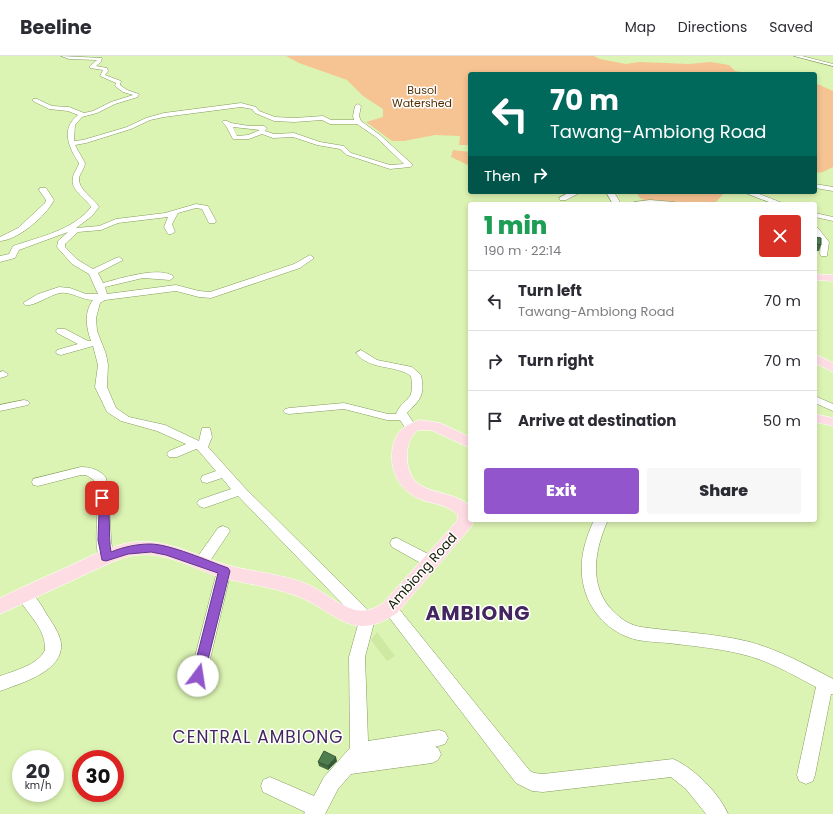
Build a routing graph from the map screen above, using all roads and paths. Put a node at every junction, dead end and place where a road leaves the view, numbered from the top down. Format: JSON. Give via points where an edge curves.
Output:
{"nodes":[{"id":1,"x":63,"y":56,"type":"edge"},
{"id":2,"x":796,"y":56,"type":"edge"},
{"id":3,"x":833,"y":65,"type":"edge"},
{"id":4,"x":35,"y":100,"type":"dead end"},
{"id":5,"x":358,"y":106,"type":"dead end"},
{"id":6,"x":83,"y":115,"type":"junction"},
{"id":7,"x":358,"y":122,"type":"junction"},
{"id":8,"x":262,"y":132,"type":"junction"},
{"id":9,"x":72,"y":143,"type":"junction"},
{"id":10,"x":817,"y":186,"type":"dead end"},
{"id":11,"x":833,"y":189,"type":"edge"},
{"id":12,"x":43,"y":190,"type":"dead end"},
{"id":13,"x":571,"y":194,"type":"edge"},
{"id":14,"x":753,"y":194,"type":"edge"},
{"id":15,"x":563,"y":198,"type":"dead end"},
{"id":16,"x":776,"y":202,"type":"edge"},
{"id":17,"x":174,"y":213,"type":"junction"},
{"id":18,"x":817,"y":216,"type":"edge"},
{"id":19,"x":833,"y":220,"type":"edge"},
{"id":20,"x":212,"y":221,"type":"dead end"},
{"id":21,"x":64,"y":230,"type":"junction"},
{"id":22,"x":76,"y":230,"type":"junction"},
{"id":23,"x":171,"y":232,"type":"dead end"},
{"id":24,"x":817,"y":232,"type":"edge"},
{"id":25,"x":0,"y":239,"type":"edge"},
{"id":26,"x":817,"y":252,"type":"edge"},
{"id":27,"x":824,"y":254,"type":"junction"},
{"id":28,"x":833,"y":257,"type":"edge"},
{"id":29,"x":310,"y":258,"type":"dead end"},
{"id":30,"x":0,"y":259,"type":"edge"},
{"id":31,"x":118,"y":260,"type":"dead end"},
{"id":32,"x":93,"y":272,"type":"junction"},
{"id":33,"x":170,"y":277,"type":"dead end"},
{"id":34,"x":817,"y":277,"type":"edge"},
{"id":35,"x":833,"y":278,"type":"edge"},
{"id":36,"x":101,"y":292,"type":"junction"},
{"id":37,"x":28,"y":303,"type":"dead end"},
{"id":38,"x":61,"y":331,"type":"dead end"},
{"id":39,"x":92,"y":343,"type":"junction"},
{"id":40,"x":62,"y":352,"type":"dead end"},
{"id":41,"x":361,"y":353,"type":"dead end"},
{"id":42,"x":817,"y":359,"type":"edge"},
{"id":43,"x":833,"y":368,"type":"edge"},
{"id":44,"x":817,"y":400,"type":"edge"},
{"id":45,"x":24,"y":403,"type":"dead end"},
{"id":46,"x":0,"y":408,"type":"edge"},
{"id":47,"x":833,"y":408,"type":"edge"},
{"id":48,"x":289,"y":411,"type":"dead end"},
{"id":49,"x":817,"y":418,"type":"edge"},
{"id":50,"x":406,"y":422,"type":"junction"},
{"id":51,"x":833,"y":422,"type":"edge"},
{"id":52,"x":206,"y":431,"type":"dead end"},
{"id":53,"x":468,"y":443,"type":"edge"},
{"id":54,"x":200,"y":445,"type":"junction"},
{"id":55,"x":173,"y":454,"type":"dead end"},
{"id":56,"x":225,"y":473,"type":"junction"},
{"id":57,"x":207,"y":479,"type":"dead end"},
{"id":58,"x":38,"y":482,"type":"dead end"},
{"id":59,"x":240,"y":491,"type":"junction"},
{"id":60,"x":204,"y":503,"type":"dead end"},
{"id":61,"x":600,"y":522,"type":"edge"},
{"id":62,"x":223,"y":531,"type":"dead end"},
{"id":63,"x":397,"y":543,"type":"dead end"},
{"id":64,"x":106,"y":557,"type":"junction"},
{"id":65,"x":431,"y":562,"type":"junction"},
{"id":66,"x":201,"y":563,"type":"junction"},
{"id":67,"x":224,"y":571,"type":"junction"},
{"id":68,"x":25,"y":596,"type":"junction"},
{"id":69,"x":0,"y":606,"type":"edge"},
{"id":70,"x":390,"y":608,"type":"junction"},
{"id":71,"x":367,"y":619,"type":"junction"},
{"id":72,"x":198,"y":676,"type":"dead end"},
{"id":73,"x":0,"y":684,"type":"edge"},
{"id":74,"x":829,"y":685,"type":"edge"},
{"id":75,"x":359,"y":751,"type":"junction"},
{"id":76,"x":347,"y":766,"type":"junction"},
{"id":77,"x":806,"y":775,"type":"dead end"},
{"id":78,"x":270,"y":786,"type":"dead end"},
{"id":79,"x":316,"y":811,"type":"edge"},
{"id":80,"x":718,"y":814,"type":"edge"}],
"edges":[{"from":1,"to":6,"type":"street","via":[[100,59],[92,67],[105,69],[102,75],[119,82],[119,88],[137,95]]},
{"from":2,"to":3,"type":"street"},
{"from":4,"to":6,"type":"street","via":[[51,108],[69,109]]},
{"from":5,"to":7,"type":"street"},
{"from":6,"to":9,"type":"street","via":[[73,123]]},
{"from":7,"to":8,"type":"street","via":[[410,165],[390,167],[349,154],[342,147],[319,144],[294,135],[273,136]]},
{"from":7,"to":9,"type":"street","via":[[330,122],[323,118],[274,119],[256,112],[250,106],[240,105],[164,115],[84,142]]},
{"from":8,"to":8,"type":"street","via":[[264,128],[249,128],[227,123],[235,138],[249,137]]},
{"from":9,"to":21,"type":"street","via":[[82,163],[76,176],[76,184],[95,207],[91,213]]},
{"from":10,"to":11,"type":"street"},
{"from":12,"to":25,"type":"street","via":[[50,200],[48,204],[23,228]]},
{"from":13,"to":15,"type":"street"},
{"from":14,"to":16,"type":"street"},
{"from":17,"to":20,"type":"street","via":[[201,206],[205,208]]},
{"from":17,"to":22,"type":"street","via":[[122,219],[102,228]]},
{"from":17,"to":23,"type":"street","via":[[168,223]]},
{"from":18,"to":19,"type":"street"},
{"from":21,"to":22,"type":"street"},
{"from":21,"to":30,"type":"street","via":[[16,248],[12,256]]},
{"from":22,"to":32,"type":"street","via":[[60,245],[75,262]]},
{"from":24,"to":27,"type":"street","via":[[825,242]]},
{"from":26,"to":27,"type":"street"},
{"from":27,"to":28,"type":"street"},
{"from":29,"to":36,"type":"street","via":[[297,266],[211,295],[176,288]]},
{"from":31,"to":32,"type":"street"},
{"from":32,"to":36,"type":"street"},
{"from":33,"to":36,"type":"street","via":[[144,275]]},
{"from":34,"to":35,"type":"main road"},
{"from":36,"to":37,"type":"street","via":[[85,297],[67,290],[59,290]]},
{"from":36,"to":39,"type":"street","via":[[91,318]]},
{"from":38,"to":39,"type":"street"},
{"from":39,"to":40,"type":"street"},
{"from":39,"to":54,"type":"street","via":[[102,364],[101,387],[112,410],[125,419],[161,428]]},
{"from":41,"to":50,"type":"street","via":[[374,362],[408,369],[416,375],[419,387],[415,400],[401,413]]},
{"from":42,"to":43,"type":"main road"},
{"from":44,"to":47,"type":"street"},
{"from":45,"to":46,"type":"street"},
{"from":48,"to":50,"type":"street","via":[[344,406]]},
{"from":49,"to":51,"type":"main road"},
{"from":50,"to":53,"type":"main road","via":[[434,425]]},
{"from":50,"to":65,"type":"main road","name":"Ambiong Road","via":[[400,452],[400,468],[404,478],[419,492],[457,505],[467,513],[465,523]]},
{"from":52,"to":54,"type":"street","via":[[206,437]]},
{"from":54,"to":55,"type":"street"},
{"from":54,"to":56,"type":"street"},
{"from":56,"to":57,"type":"street"},
{"from":56,"to":59,"type":"street"},
{"from":58,"to":64,"type":"street","via":[[82,470],[88,470],[100,478]]},
{"from":59,"to":60,"type":"street"},
{"from":59,"to":71,"type":"street"},
{"from":61,"to":74,"type":"street","via":[[588,556],[590,590],[606,615],[619,626],[633,632],[716,642],[751,650]]},
{"from":62,"to":66,"type":"street"},
{"from":63,"to":65,"type":"street"},
{"from":64,"to":66,"type":"main road","via":[[127,550],[151,548],[168,551]]},
{"from":64,"to":68,"type":"main road"},
{"from":65,"to":70,"type":"main road","name":"Ambiong Road"},
{"from":66,"to":67,"type":"main road"},
{"from":67,"to":71,"type":"main road","via":[[308,593],[351,617]]},
{"from":67,"to":72,"type":"street"},
{"from":68,"to":69,"type":"main road"},
{"from":68,"to":73,"type":"street","via":[[49,632],[53,649],[51,658],[40,666]]},
{"from":70,"to":71,"type":"main road","name":"Ambiong Road"},
{"from":70,"to":80,"type":"street","via":[[522,777],[532,782],[543,783],[673,768],[696,786]]},
{"from":71,"to":75,"type":"street","via":[[357,657]]},
{"from":74,"to":77,"type":"street"},
{"from":75,"to":76,"type":"street"},
{"from":75,"to":76,"type":"street","via":[[435,746]]},
{"from":76,"to":79,"type":"street","via":[[331,783]]},
{"from":78,"to":79,"type":"street"}]}
